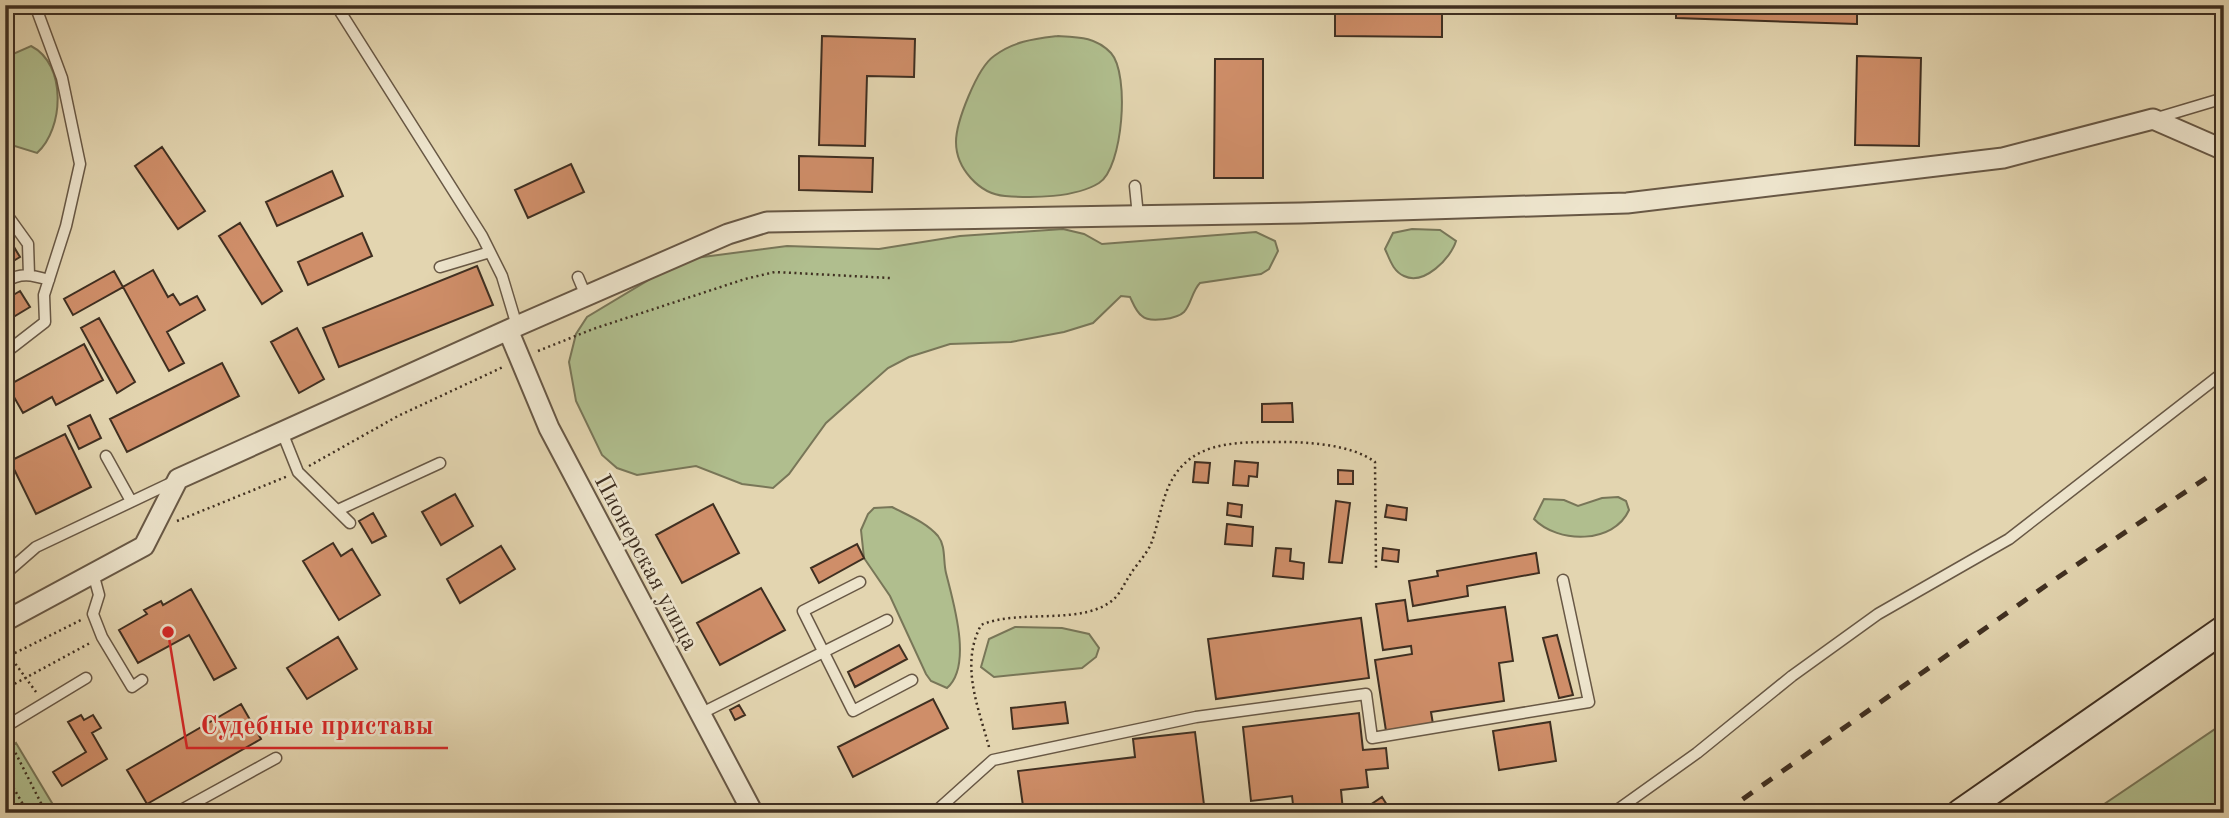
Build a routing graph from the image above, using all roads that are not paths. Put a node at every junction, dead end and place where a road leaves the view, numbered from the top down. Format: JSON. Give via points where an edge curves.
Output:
{"nodes":[{"id":1,"x":35,"y":5,"type":"edge"},
{"id":2,"x":336,"y":5,"type":"edge"},
{"id":3,"x":2224,"y":98,"type":"edge"},
{"id":4,"x":2153,"y":119,"type":"junction"},
{"id":5,"x":2224,"y":150,"type":"edge"},
{"id":6,"x":1136,"y":186,"type":"dead end"},
{"id":7,"x":5,"y":212,"type":"edge"},
{"id":8,"x":1138,"y":216,"type":"junction"},
{"id":9,"x":490,"y":252,"type":"junction"},
{"id":10,"x":440,"y":267,"type":"dead end"},
{"id":11,"x":29,"y":275,"type":"junction"},
{"id":12,"x":578,"y":277,"type":"dead end"},
{"id":13,"x":49,"y":280,"type":"junction"},
{"id":14,"x":5,"y":282,"type":"edge"},
{"id":15,"x":586,"y":296,"type":"junction"},
{"id":16,"x":512,"y":328,"type":"junction"},
{"id":17,"x":5,"y":352,"type":"edge"},
{"id":18,"x":2224,"y":372,"type":"edge"},
{"id":19,"x":282,"y":432,"type":"junction"},
{"id":20,"x":106,"y":456,"type":"dead end"},
{"id":21,"x":440,"y":463,"type":"dead end"},
{"id":22,"x":178,"y":479,"type":"junction"},
{"id":23,"x":131,"y":501,"type":"junction"},
{"id":24,"x":338,"y":510,"type":"junction"},
{"id":25,"x":351,"y":523,"type":"dead end"},
{"id":26,"x":93,"y":573,"type":"junction"},
{"id":27,"x":5,"y":574,"type":"edge"},
{"id":28,"x":1563,"y":580,"type":"dead end"},
{"id":29,"x":860,"y":582,"type":"dead end"},
{"id":30,"x":887,"y":620,"type":"dead end"},
{"id":31,"x":5,"y":621,"type":"edge"},
{"id":32,"x":2224,"y":629,"type":"edge"},
{"id":33,"x":824,"y":651,"type":"junction"},
{"id":34,"x":86,"y":678,"type":"dead end"},
{"id":35,"x":142,"y":680,"type":"dead end"},
{"id":36,"x":912,"y":680,"type":"dead end"},
{"id":37,"x":700,"y":714,"type":"junction"},
{"id":38,"x":5,"y":729,"type":"edge"},
{"id":39,"x":276,"y":758,"type":"dead end"},
{"id":40,"x":176,"y":813,"type":"edge"},
{"id":41,"x":753,"y":813,"type":"edge"},
{"id":42,"x":934,"y":813,"type":"edge"},
{"id":43,"x":1613,"y":813,"type":"edge"},
{"id":44,"x":1960,"y":813,"type":"edge"}],
"edges":[{"from":1,"to":13,"type":"lane","via":[[62,78],[80,164]]},
{"from":2,"to":9,"type":"lane"},
{"from":3,"to":4,"type":"lane"},
{"from":4,"to":5,"type":"street"},
{"from":4,"to":8,"type":"street","via":[[2003,158],[1627,203]]},
{"from":6,"to":8,"type":"lane"},
{"from":7,"to":11,"type":"lane","via":[[28,244]]},
{"from":8,"to":15,"type":"street","via":[[767,222],[728,234]]},
{"from":9,"to":10,"type":"lane"},
{"from":9,"to":16,"type":"lane"},
{"from":11,"to":13,"type":"lane"},
{"from":11,"to":14,"type":"lane","via":[[16,275]]},
{"from":12,"to":15,"type":"lane"},
{"from":13,"to":17,"type":"lane","via":[[44,295],[45,322]]},
{"from":15,"to":16,"type":"street"},
{"from":16,"to":19,"type":"street"},
{"from":16,"to":37,"type":"street","name":"Пионерская улица","via":[[519,359],[549,428]]},
{"from":18,"to":43,"type":"lane","via":[[2009,539],[1878,614]]},
{"from":19,"to":22,"type":"street"},
{"from":19,"to":24,"type":"lane","via":[[298,472]]},
{"from":20,"to":23,"type":"lane"},
{"from":21,"to":24,"type":"lane"},
{"from":22,"to":23,"type":"lane"},
{"from":22,"to":26,"type":"street","via":[[144,546]]},
{"from":23,"to":27,"type":"lane","via":[[36,547]]},
{"from":24,"to":25,"type":"lane"},
{"from":26,"to":31,"type":"street"},
{"from":26,"to":35,"type":"lane","via":[[99,595],[93,614],[102,637],[132,687]]},
{"from":28,"to":42,"type":"lane","via":[[1589,702],[1372,738],[1366,694],[1196,717],[993,760]]},
{"from":29,"to":33,"type":"lane","via":[[803,611]]},
{"from":30,"to":33,"type":"lane"},
{"from":32,"to":44,"type":"main road"},
{"from":33,"to":36,"type":"lane","via":[[853,711]]},
{"from":33,"to":37,"type":"lane"},
{"from":34,"to":38,"type":"lane"},
{"from":37,"to":41,"type":"street","name":"Пионерская улица"},
{"from":39,"to":40,"type":"lane"}]}
